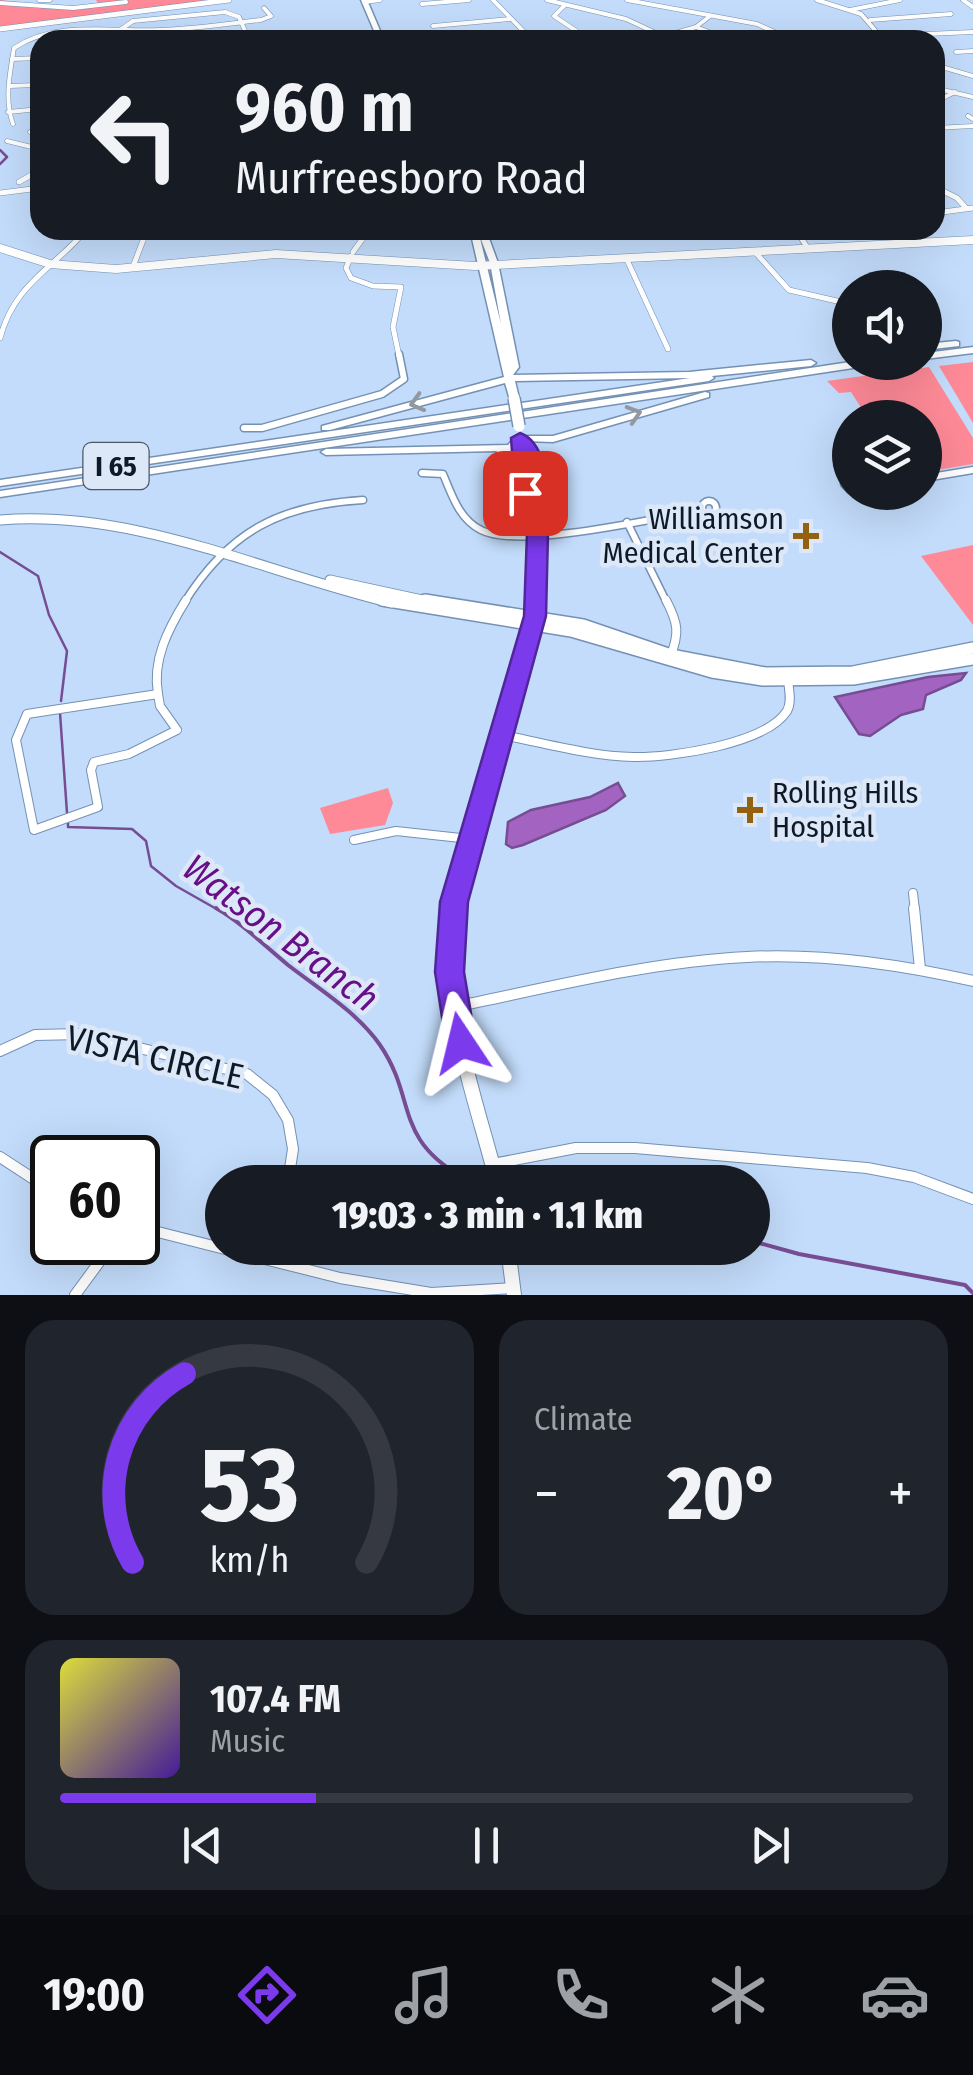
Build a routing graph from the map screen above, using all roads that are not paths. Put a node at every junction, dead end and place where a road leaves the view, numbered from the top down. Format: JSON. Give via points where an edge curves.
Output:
{"nodes":[{"id":1,"x":40,"y":0,"type":"edge"},
{"id":2,"x":50,"y":0,"type":"edge"},
{"id":3,"x":88,"y":0,"type":"edge"},
{"id":4,"x":229,"y":0,"type":"edge"},
{"id":5,"x":380,"y":0,"type":"edge"},
{"id":6,"x":469,"y":0,"type":"edge"},
{"id":7,"x":493,"y":0,"type":"edge"},
{"id":8,"x":548,"y":0,"type":"edge"},
{"id":9,"x":627,"y":0,"type":"edge"},
{"id":10,"x":817,"y":0,"type":"edge"},
{"id":11,"x":900,"y":0,"type":"edge"},
{"id":12,"x":963,"y":0,"type":"edge"},
{"id":13,"x":364,"y":1,"type":"edge"},
{"id":14,"x":125,"y":2,"type":"edge"},
{"id":15,"x":0,"y":3,"type":"edge"},
{"id":16,"x":422,"y":4,"type":"dead end"},
{"id":17,"x":565,"y":5,"type":"junction"},
{"id":18,"x":91,"y":6,"type":"junction"},
{"id":19,"x":264,"y":8,"type":"dead end"},
{"id":20,"x":973,"y":8,"type":"edge"},
{"id":21,"x":850,"y":10,"type":"junction"},
{"id":22,"x":446,"y":13,"type":"dead end"},
{"id":23,"x":951,"y":14,"type":"dead end"},
{"id":24,"x":710,"y":16,"type":"junction"},
{"id":25,"x":511,"y":19,"type":"junction"},
{"id":26,"x":870,"y":20,"type":"junction"},
{"id":27,"x":242,"y":22,"type":"junction"},
{"id":28,"x":454,"y":24,"type":"junction"},
{"id":29,"x":434,"y":26,"type":"dead end"},
{"id":30,"x":696,"y":27,"type":"junction"},
{"id":31,"x":0,"y":29,"type":"edge"},
{"id":32,"x":120,"y":30,"type":"joint"},
{"id":33,"x":244,"y":30,"type":"edge"},
{"id":34,"x":377,"y":30,"type":"edge"},
{"id":35,"x":522,"y":30,"type":"edge"},
{"id":36,"x":575,"y":30,"type":"edge"},
{"id":37,"x":649,"y":30,"type":"edge"},
{"id":38,"x":688,"y":30,"type":"edge"},
{"id":39,"x":704,"y":30,"type":"edge"},
{"id":40,"x":770,"y":30,"type":"edge"},
{"id":41,"x":877,"y":30,"type":"edge"},
{"id":42,"x":973,"y":32,"type":"edge"},
{"id":43,"x":945,"y":34,"type":"edge"},
{"id":44,"x":30,"y":39,"type":"edge"},
{"id":45,"x":973,"y":51,"type":"edge"},
{"id":46,"x":956,"y":52,"type":"dead end"},
{"id":47,"x":12,"y":58,"type":"junction"},
{"id":48,"x":30,"y":58,"type":"edge"},
{"id":49,"x":945,"y":68,"type":"edge"},
{"id":50,"x":973,"y":76,"type":"edge"},
{"id":51,"x":30,"y":85,"type":"edge"},
{"id":52,"x":10,"y":86,"type":"junction"},
{"id":53,"x":945,"y":90,"type":"edge"},
{"id":54,"x":955,"y":92,"type":"junction"},
{"id":55,"x":945,"y":97,"type":"edge"},
{"id":56,"x":973,"y":97,"type":"edge"},
{"id":57,"x":30,"y":110,"type":"edge"},
{"id":58,"x":8,"y":112,"type":"junction"},
{"id":59,"x":971,"y":120,"type":"edge"},
{"id":60,"x":14,"y":124,"type":"dead end"},
{"id":61,"x":945,"y":126,"type":"edge"},
{"id":62,"x":7,"y":140,"type":"dead end"},
{"id":63,"x":30,"y":146,"type":"edge"},
{"id":64,"x":30,"y":176,"type":"edge"},
{"id":65,"x":19,"y":182,"type":"dead end"},
{"id":66,"x":30,"y":190,"type":"edge"},
{"id":67,"x":945,"y":192,"type":"edge"},
{"id":68,"x":0,"y":194,"type":"edge"},
{"id":69,"x":969,"y":208,"type":"edge"},
{"id":70,"x":76,"y":240,"type":"edge"},
{"id":71,"x":143,"y":240,"type":"edge"},
{"id":72,"x":362,"y":240,"type":"edge"},
{"id":73,"x":478,"y":240,"type":"edge"},
{"id":74,"x":483,"y":240,"type":"edge"},
{"id":75,"x":803,"y":240,"type":"edge"},
{"id":76,"x":973,"y":240,"type":"edge"},
{"id":77,"x":932,"y":241,"type":"joint"},
{"id":78,"x":0,"y":245,"type":"edge"},
{"id":79,"x":808,"y":247,"type":"junction"},
{"id":80,"x":755,"y":252,"type":"junction"},
{"id":81,"x":352,"y":254,"type":"junction"},
{"id":82,"x":628,"y":260,"type":"junction"},
{"id":83,"x":53,"y":262,"type":"junction"},
{"id":84,"x":134,"y":264,"type":"junction"},
{"id":85,"x":486,"y":264,"type":"junction"},
{"id":86,"x":832,"y":300,"type":"edge"},
{"id":87,"x":0,"y":338,"type":"edge"},
{"id":88,"x":973,"y":342,"type":"edge"},
{"id":89,"x":942,"y":345,"type":"edge"},
{"id":90,"x":668,"y":350,"type":"dead end"},
{"id":91,"x":973,"y":350,"type":"edge"},
{"id":92,"x":942,"y":354,"type":"edge"},
{"id":93,"x":832,"y":360,"type":"edge"},
{"id":94,"x":812,"y":363,"type":"junction"},
{"id":95,"x":832,"y":368,"type":"edge"},
{"id":96,"x":832,"y":368,"type":"edge"},
{"id":97,"x":510,"y":374,"type":"junction"},
{"id":98,"x":244,"y":428,"type":"dead end"},
{"id":99,"x":520,"y":432,"type":"junction"},
{"id":100,"x":540,"y":441,"type":"junction"},
{"id":101,"x":484,"y":449,"type":"junction"},
{"id":102,"x":530,"y":451,"type":"junction"},
{"id":103,"x":231,"y":455,"type":"junction"},
{"id":104,"x":521,"y":464,"type":"junction"},
{"id":105,"x":973,"y":470,"type":"edge"},
{"id":106,"x":422,"y":473,"type":"dead end"},
{"id":107,"x":942,"y":475,"type":"edge"},
{"id":108,"x":0,"y":483,"type":"edge"},
{"id":109,"x":0,"y":494,"type":"edge"},
{"id":110,"x":362,"y":500,"type":"dead end"},
{"id":111,"x":702,"y":510,"type":"dead end"},
{"id":112,"x":0,"y":520,"type":"edge"},
{"id":113,"x":628,"y":522,"type":"junction"},
{"id":114,"x":537,"y":533,"type":"junction"},
{"id":115,"x":222,"y":557,"type":"junction"},
{"id":116,"x":534,"y":621,"type":"junction"},
{"id":117,"x":973,"y":648,"type":"edge"},
{"id":118,"x":670,"y":658,"type":"junction"},
{"id":119,"x":973,"y":659,"type":"edge"},
{"id":120,"x":788,"y":679,"type":"junction"},
{"id":121,"x":159,"y":694,"type":"junction"},
{"id":122,"x":502,"y":736,"type":"junction"},
{"id":123,"x":470,"y":839,"type":"junction"},
{"id":124,"x":354,"y":840,"type":"dead end"},
{"id":125,"x":913,"y":893,"type":"dead end"},
{"id":126,"x":920,"y":969,"type":"junction"},
{"id":127,"x":973,"y":981,"type":"edge"},
{"id":128,"x":454,"y":1006,"type":"junction"},
{"id":129,"x":0,"y":1051,"type":"edge"},
{"id":130,"x":2,"y":1163,"type":"edge"},
{"id":131,"x":493,"y":1164,"type":"joint"},
{"id":132,"x":292,"y":1165,"type":"edge"},
{"id":133,"x":30,"y":1178,"type":"edge"},
{"id":134,"x":973,"y":1198,"type":"edge"},
{"id":135,"x":160,"y":1231,"type":"edge"},
{"id":136,"x":205,"y":1240,"type":"edge"},
{"id":137,"x":97,"y":1265,"type":"edge"},
{"id":138,"x":302,"y":1265,"type":"edge"},
{"id":139,"x":510,"y":1265,"type":"edge"},
{"id":140,"x":514,"y":1291,"type":"edge"},
{"id":141,"x":75,"y":1295,"type":"edge"}],
"edges":[{"from":1,"to":2,"type":"street"},
{"from":3,"to":18,"type":"street"},
{"from":4,"to":31,"type":"main road"},
{"from":5,"to":13,"type":"street"},
{"from":6,"to":16,"type":"street"},
{"from":7,"to":25,"type":"street"},
{"from":8,"to":17,"type":"street"},
{"from":9,"to":24,"type":"street"},
{"from":10,"to":21,"type":"street"},
{"from":11,"to":21,"type":"street"},
{"from":12,"to":20,"type":"street"},
{"from":13,"to":34,"type":"highway"},
{"from":14,"to":18,"type":"street"},
{"from":15,"to":18,"type":"street"},
{"from":17,"to":36,"type":"street","via":[[554,16]]},
{"from":17,"to":37,"type":"street"},
{"from":19,"to":27,"type":"street","via":[[269,18]]},
{"from":21,"to":26,"type":"street"},
{"from":22,"to":28,"type":"street"},
{"from":23,"to":26,"type":"street"},
{"from":24,"to":30,"type":"street"},
{"from":24,"to":40,"type":"street"},
{"from":25,"to":28,"type":"street"},
{"from":25,"to":35,"type":"street"},
{"from":26,"to":41,"type":"street"},
{"from":27,"to":32,"type":"street"},
{"from":27,"to":32,"type":"street","via":[[236,14],[216,12],[134,20]]},
{"from":27,"to":33,"type":"street"},
{"from":28,"to":29,"type":"street"},
{"from":30,"to":38,"type":"street"},
{"from":30,"to":39,"type":"street"},
{"from":42,"to":43,"type":"street"},
{"from":44,"to":47,"type":"street","via":[[20,42]]},
{"from":45,"to":46,"type":"street"},
{"from":47,"to":48,"type":"street"},
{"from":47,"to":52,"type":"street"},
{"from":49,"to":50,"type":"street"},
{"from":51,"to":52,"type":"street"},
{"from":52,"to":58,"type":"street"},
{"from":53,"to":54,"type":"street"},
{"from":54,"to":55,"type":"street"},
{"from":54,"to":56,"type":"street"},
{"from":57,"to":58,"type":"street"},
{"from":58,"to":60,"type":"street"},
{"from":59,"to":61,"type":"street"},
{"from":62,"to":63,"type":"street"},
{"from":64,"to":65,"type":"street"},
{"from":66,"to":68,"type":"street"},
{"from":67,"to":69,"type":"street"},
{"from":70,"to":83,"type":"street"},
{"from":71,"to":84,"type":"street"},
{"from":72,"to":81,"type":"street"},
{"from":73,"to":85,"type":"highway"},
{"from":74,"to":85,"type":"highway"},
{"from":75,"to":79,"type":"street"},
{"from":76,"to":77,"type":"main road"},
{"from":77,"to":79,"type":"main road"},
{"from":78,"to":83,"type":"main road"},
{"from":79,"to":80,"type":"main road"},
{"from":80,"to":82,"type":"main road"},
{"from":80,"to":86,"type":"street","via":[[789,290]]},
{"from":81,"to":83,"type":"main road","via":[[116,269]]},
{"from":81,"to":84,"type":"main road","via":[[271,250]]},
{"from":81,"to":85,"type":"main road","via":[[436,266]]},
{"from":81,"to":98,"type":"street","via":[[346,268],[351,278],[401,288],[393,322],[404,379],[382,394]]},
{"from":82,"to":85,"type":"main road"},
{"from":82,"to":90,"type":"street"},
{"from":83,"to":84,"type":"main road"},
{"from":83,"to":87,"type":"street","via":[[16,292]]},
{"from":85,"to":97,"type":"highway"},
{"from":88,"to":89,"type":"highway"},
{"from":91,"to":92,"type":"highway"},
{"from":93,"to":94,"type":"highway","number":"I 65"},
{"from":94,"to":97,"type":"highway","via":[[689,375]]},
{"from":94,"to":103,"type":"highway","number":"I 65"},
{"from":100,"to":95,"type":"highway","one_way":true},
{"from":96,"to":103,"type":"highway","number":"I 65"},
{"from":97,"to":99,"type":"highway","bridge":true},
{"from":97,"to":103,"type":"highway","one_way":true},
{"from":99,"to":100,"type":"highway"},
{"from":99,"to":101,"type":"highway","via":[[512,448]]},
{"from":99,"to":102,"type":"main road"},
{"from":99,"to":104,"type":"main road"},
{"from":100,"to":102,"type":"highway"},
{"from":101,"to":103,"type":"highway"},
{"from":101,"to":104,"type":"highway","via":[[508,452]]},
{"from":102,"to":114,"type":"main road","via":[[542,523]]},
{"from":103,"to":108,"type":"highway","number":"I 65"},
{"from":103,"to":109,"type":"highway","number":"I 65"},
{"from":104,"to":114,"type":"main road","via":[[530,528]]},
{"from":105,"to":107,"type":"street"},
{"from":106,"to":114,"type":"street","via":[[444,474],[456,508],[486,532]]},
{"from":110,"to":115,"type":"street","via":[[267,520]]},
{"from":111,"to":113,"type":"street"},
{"from":112,"to":115,"type":"main road","via":[[102,520]]},
{"from":113,"to":114,"type":"street"},
{"from":113,"to":118,"type":"street","via":[[678,624]]},
{"from":114,"to":116,"type":"main road"},
{"from":115,"to":116,"type":"main road","via":[[442,613]]},
{"from":115,"to":121,"type":"street","via":[[172,619],[158,666]]},
{"from":116,"to":118,"type":"main road"},
{"from":116,"to":122,"type":"main road"},
{"from":117,"to":120,"type":"main road"},
{"from":118,"to":120,"type":"main road"},
{"from":119,"to":120,"type":"main road","via":[[844,681]]},
{"from":120,"to":122,"type":"street","via":[[786,712],[773,726],[659,756]]},
{"from":121,"to":121,"type":"street","via":[[163,717],[178,730],[129,754],[97,760],[91,770],[98,807],[34,830],[16,740],[26,714]]},
{"from":122,"to":123,"type":"main road"},
{"from":123,"to":124,"type":"street","via":[[402,831]]},
{"from":123,"to":128,"type":"main road","via":[[452,921]]},
{"from":125,"to":126,"type":"street"},
{"from":126,"to":127,"type":"street"},
{"from":126,"to":128,"type":"street","via":[[746,957]]},
{"from":128,"to":131,"type":"main road"},
{"from":129,"to":132,"type":"street","name":"VISTA CIRCLE","via":[[35,1035],[81,1034],[247,1074],[284,1106],[294,1134]]},
{"from":130,"to":133,"type":"street"},
{"from":131,"to":134,"type":"street","via":[[620,1147],[866,1168]]},
{"from":135,"to":136,"type":"street"},
{"from":137,"to":141,"type":"street"},
{"from":138,"to":140,"type":"street","via":[[431,1293]]},
{"from":139,"to":140,"type":"main road"}]}
